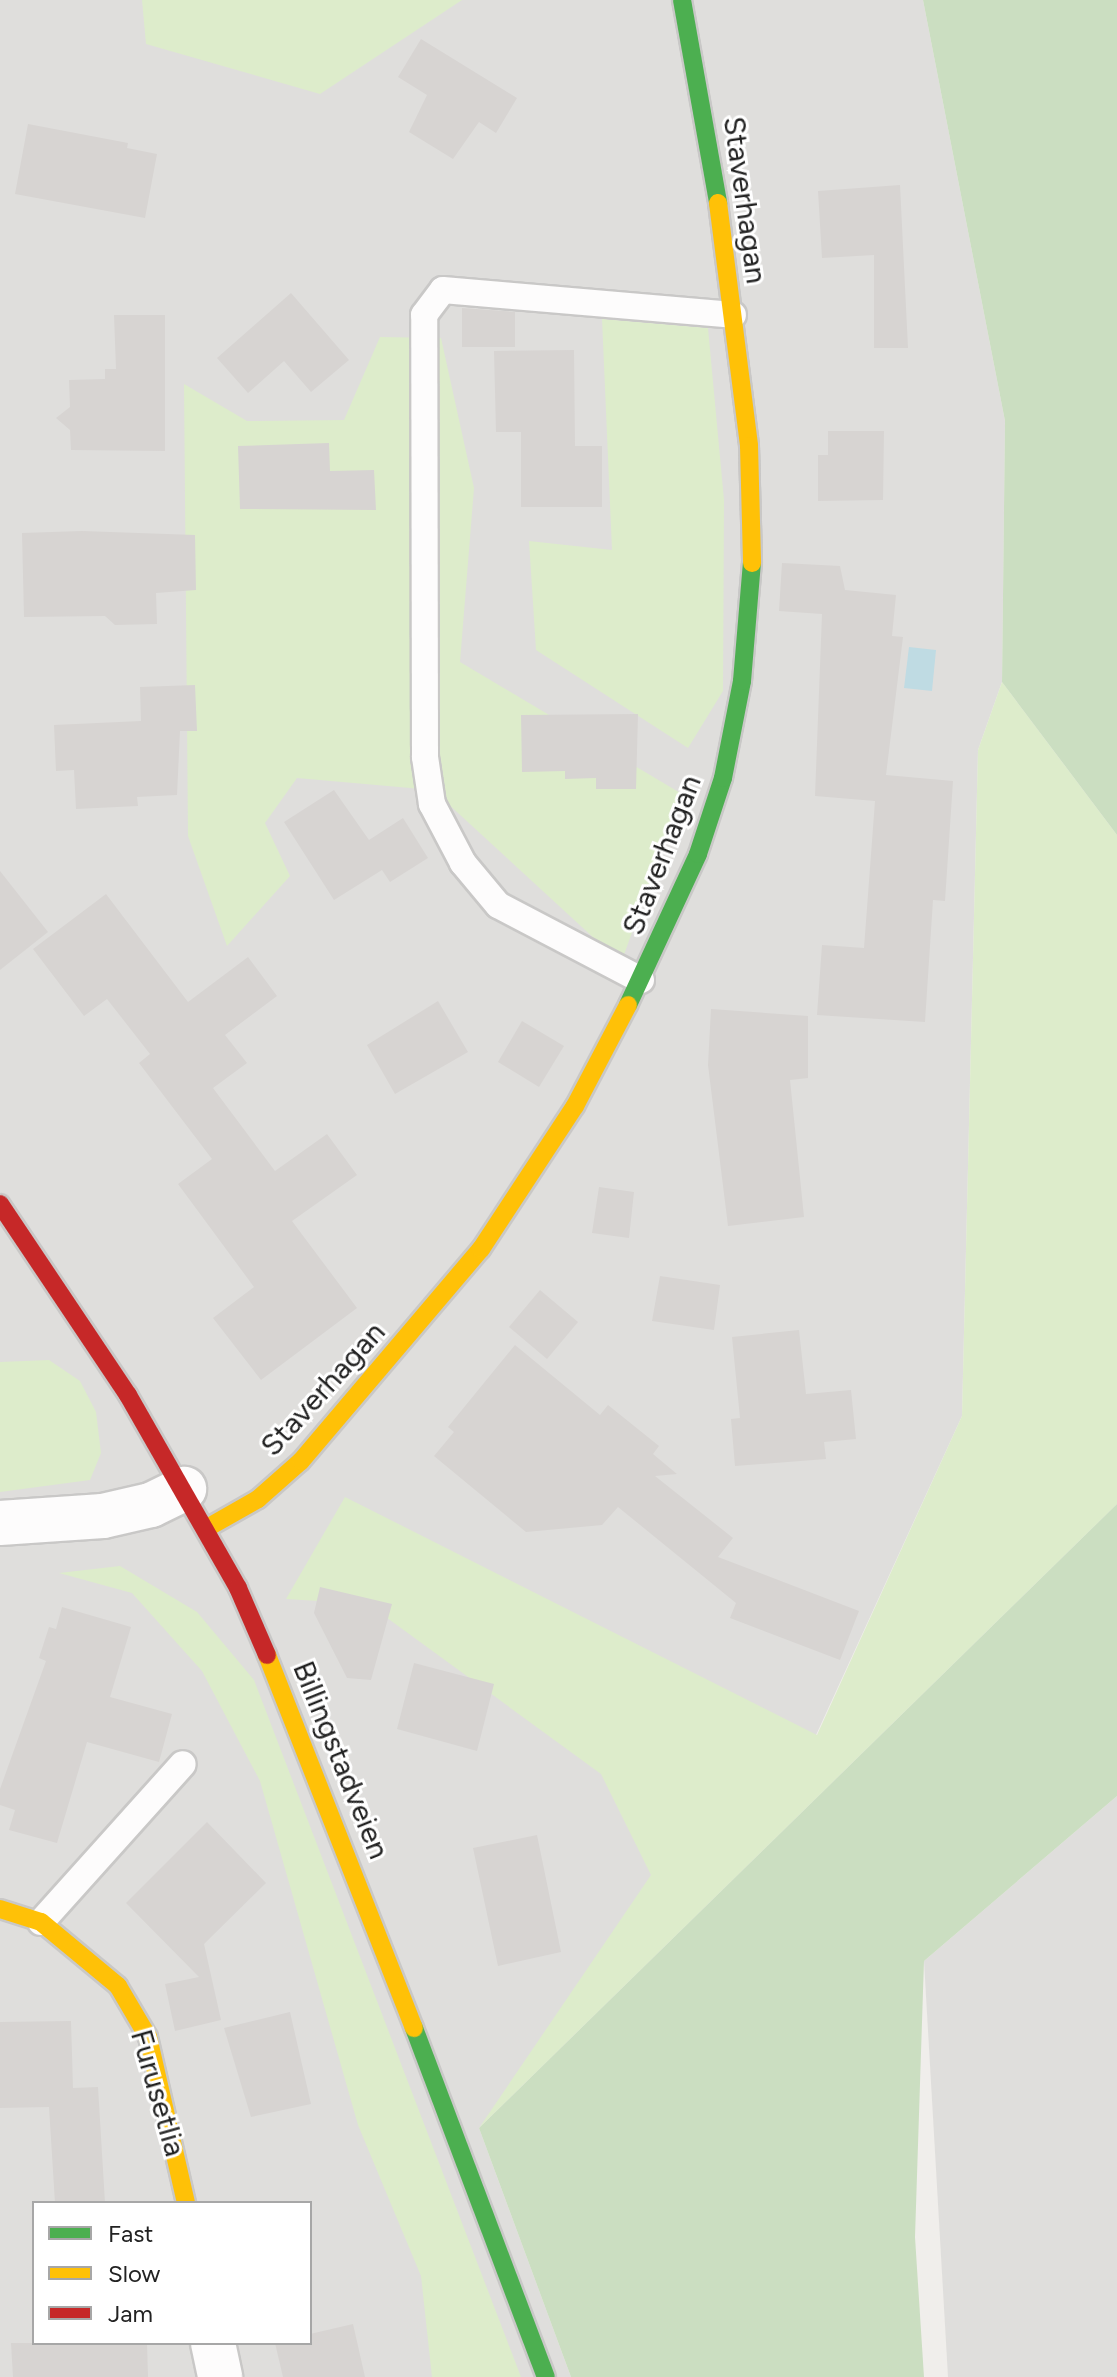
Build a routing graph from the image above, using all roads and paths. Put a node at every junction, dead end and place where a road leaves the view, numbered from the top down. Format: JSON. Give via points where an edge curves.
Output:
{"nodes":[{"id":1,"x":682,"y":0,"type":"edge"},
{"id":2,"x":733,"y":315,"type":"junction"},
{"id":3,"x":641,"y":980,"type":"junction"},
{"id":4,"x":0,"y":1204,"type":"edge"},
{"id":5,"x":184,"y":1489,"type":"junction"},
{"id":6,"x":0,"y":1523,"type":"edge"},
{"id":7,"x":207,"y":1528,"type":"junction"},
{"id":8,"x":183,"y":1764,"type":"dead end"},
{"id":9,"x":0,"y":1909,"type":"edge"},
{"id":10,"x":41,"y":1922,"type":"junction"},
{"id":11,"x":186,"y":2201,"type":"edge"},
{"id":12,"x":213,"y":2345,"type":"edge"},
{"id":13,"x":220,"y":2377,"type":"edge"},
{"id":14,"x":546,"y":2377,"type":"edge"}],
"edges":[{"from":1,"to":2,"type":"street","name":"Staverhagan","via":[[710,136]]},
{"from":2,"to":3,"type":"street","name":"Staverhagan","via":[[749,446],[752,566],[742,681],[723,778],[698,854]]},
{"from":2,"to":3,"type":"lane","via":[[443,290],[424,315],[425,757],[432,804],[463,863],[498,905]]},
{"from":3,"to":7,"type":"street","name":"Staverhagan","via":[[575,1106],[460,1276],[301,1461],[258,1499]]},
{"from":4,"to":5,"type":"street","name":"Billingstadveien"},
{"from":5,"to":6,"type":"street","via":[[151,1505],[103,1516]]},
{"from":5,"to":7,"type":"street","name":"Billingstadveien"},
{"from":7,"to":14,"type":"street","name":"Billingstadveien","via":[[317,1770]]},
{"from":8,"to":10,"type":"lane"},
{"from":9,"to":10,"type":"street","name":"Furusetlia"},
{"from":10,"to":11,"type":"street","name":"Furusetlia","via":[[118,1986],[148,2037]]},
{"from":12,"to":13,"type":"street"}]}
